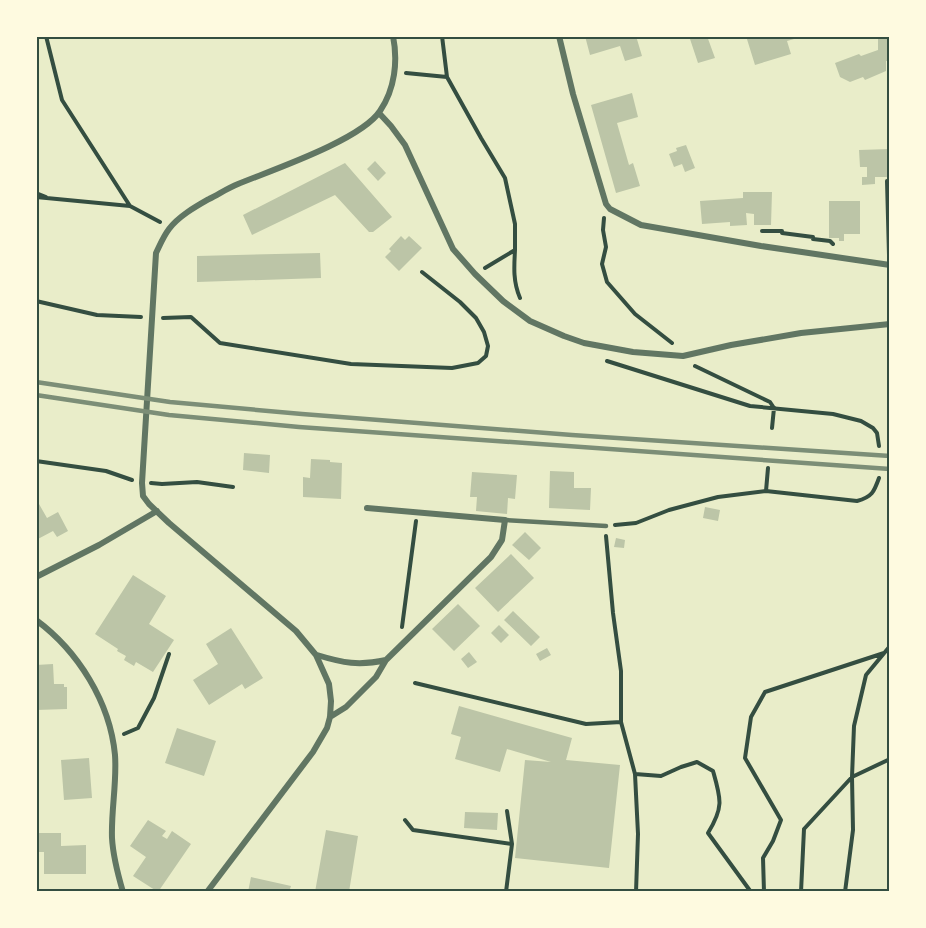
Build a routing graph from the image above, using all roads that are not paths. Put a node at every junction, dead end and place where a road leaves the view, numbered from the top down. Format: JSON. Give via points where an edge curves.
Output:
{"nodes":[{"id":1,"x":393,"y":36,"type":"edge"},
{"id":2,"x":559,"y":36,"type":"edge"},
{"id":3,"x":379,"y":113,"type":"junction"},
{"id":4,"x":890,"y":265,"type":"edge"},
{"id":5,"x":890,"y":324,"type":"edge"},
{"id":6,"x":367,"y":508,"type":"dead end"},
{"id":7,"x":157,"y":511,"type":"junction"},
{"id":8,"x":505,"y":520,"type":"junction"},
{"id":9,"x":606,"y":526,"type":"road end"},
{"id":10,"x":36,"y":577,"type":"edge"},
{"id":11,"x":36,"y":620,"type":"edge"},
{"id":12,"x":316,"y":655,"type":"junction"},
{"id":13,"x":386,"y":660,"type":"junction"},
{"id":14,"x":330,"y":717,"type":"junction"},
{"id":15,"x":123,"y":892,"type":"edge"},
{"id":16,"x":207,"y":892,"type":"edge"}],
"edges":[{"from":1,"to":3,"type":"street","via":[[395,72]]},
{"from":2,"to":4,"type":"street","via":[[610,209],[641,225]]},
{"from":3,"to":5,"type":"street","via":[[405,145],[453,249],[503,302],[530,321],[564,336],[633,352],[684,358],[801,333]]},
{"from":3,"to":7,"type":"street","via":[[358,131],[326,148],[190,209],[162,240],[156,254],[142,483],[143,496]]},
{"from":6,"to":8,"type":"street"},
{"from":7,"to":10,"type":"street"},
{"from":7,"to":12,"type":"street","via":[[297,631]]},
{"from":8,"to":9,"type":"lane"},
{"from":8,"to":13,"type":"street","via":[[502,540],[490,557]]},
{"from":11,"to":15,"type":"street","via":[[70,653],[103,706],[115,755],[112,839]]},
{"from":12,"to":13,"type":"street","via":[[354,664]]},
{"from":12,"to":14,"type":"street","via":[[329,684]]},
{"from":13,"to":14,"type":"street","via":[[376,677]]},
{"from":14,"to":16,"type":"street","via":[[313,752]]}]}
